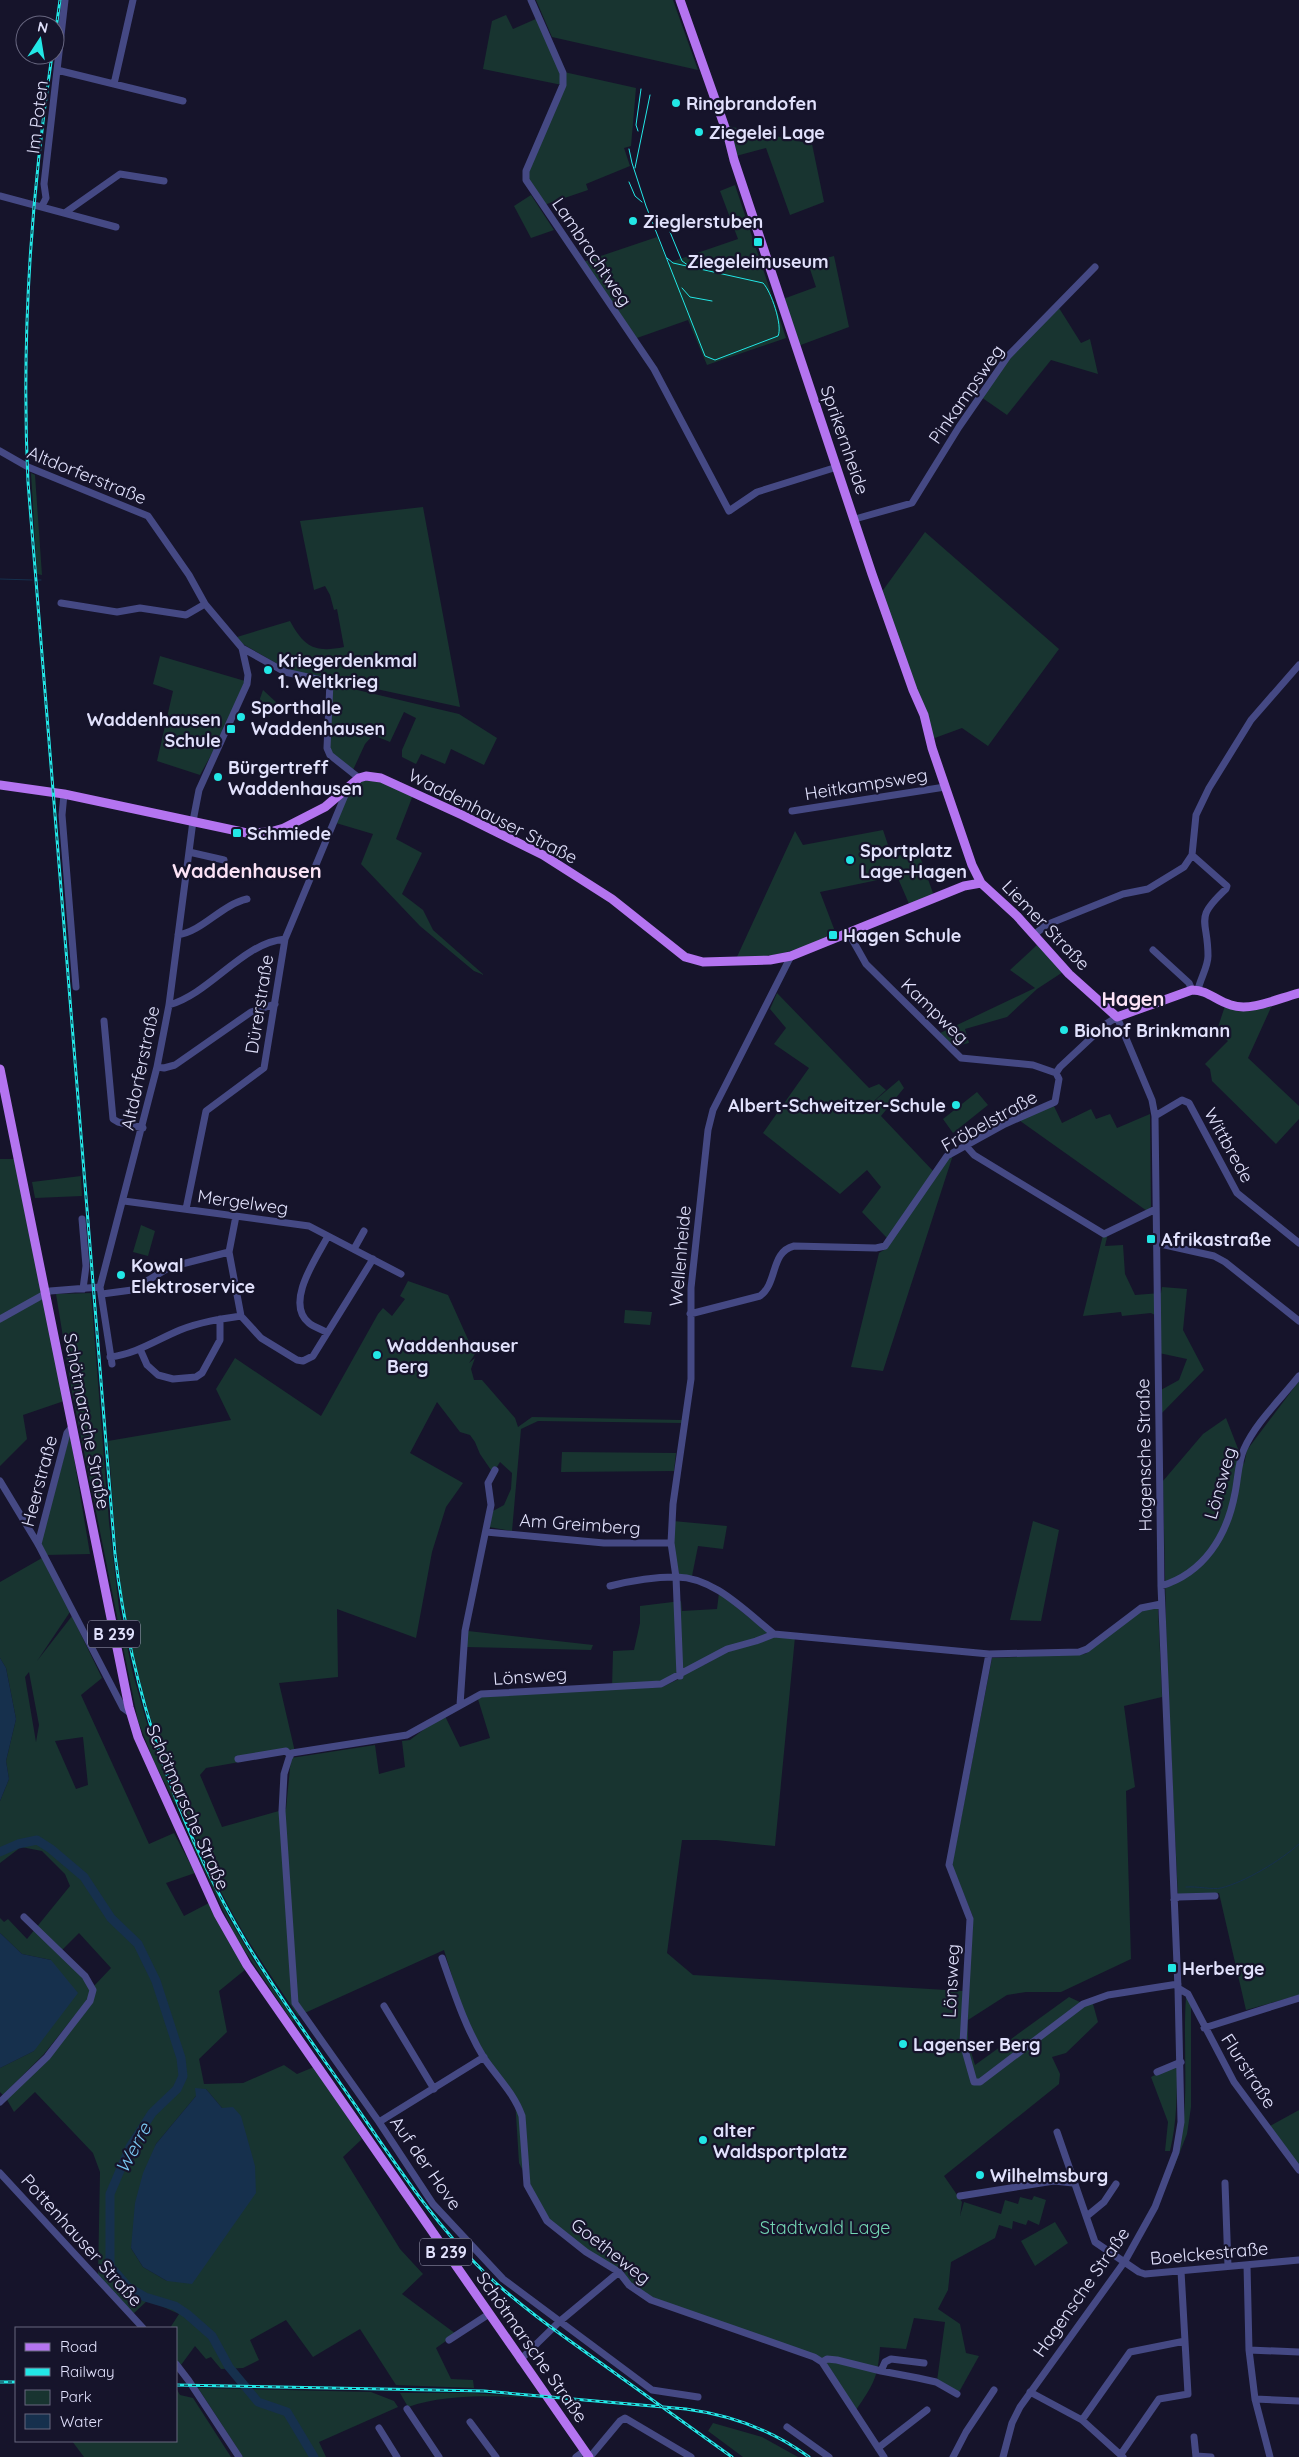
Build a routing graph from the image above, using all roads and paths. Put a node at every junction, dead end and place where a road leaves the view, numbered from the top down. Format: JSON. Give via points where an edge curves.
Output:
{"nodes":[{"id":1,"x":65,"y":0,"type":"edge"},
{"id":2,"x":132,"y":0,"type":"edge"},
{"id":3,"x":531,"y":0,"type":"edge"},
{"id":4,"x":681,"y":3,"type":"edge"},
{"id":5,"x":57,"y":70,"type":"junction"},
{"id":6,"x":114,"y":84,"type":"junction"},
{"id":7,"x":183,"y":101,"type":"dead end"},
{"id":8,"x":164,"y":181,"type":"dead end"},
{"id":9,"x":0,"y":196,"type":"edge"},
{"id":10,"x":42,"y":206,"type":"junction"},
{"id":11,"x":66,"y":212,"type":"junction"},
{"id":12,"x":116,"y":227,"type":"dead end"},
{"id":13,"x":1096,"y":267,"type":"dead end"},
{"id":14,"x":0,"y":451,"type":"edge"},
{"id":15,"x":837,"y":467,"type":"junction"},
{"id":16,"x":855,"y":519,"type":"junction"},
{"id":17,"x":60,"y":603,"type":"dead end"},
{"id":18,"x":205,"y":604,"type":"junction"},
{"id":19,"x":242,"y":648,"type":"junction"},
{"id":20,"x":1299,"y":665,"type":"edge"},
{"id":21,"x":359,"y":778,"type":"junction"},
{"id":22,"x":0,"y":785,"type":"edge"},
{"id":23,"x":349,"y":786,"type":"junction"},
{"id":24,"x":945,"y":787,"type":"junction"},
{"id":25,"x":64,"y":794,"type":"junction"},
{"id":26,"x":792,"y":810,"type":"dead end"},
{"id":27,"x":192,"y":820,"type":"junction"},
{"id":28,"x":189,"y":852,"type":"junction"},
{"id":29,"x":1192,"y":855,"type":"junction"},
{"id":30,"x":224,"y":860,"type":"dead end"},
{"id":31,"x":981,"y":883,"type":"junction"},
{"id":32,"x":247,"y":899,"type":"dead end"},
{"id":33,"x":848,"y":932,"type":"junction"},
{"id":34,"x":178,"y":935,"type":"junction"},
{"id":35,"x":1034,"y":935,"type":"junction"},
{"id":36,"x":285,"y":939,"type":"junction"},
{"id":37,"x":1153,"y":950,"type":"dead end"},
{"id":38,"x":791,"y":956,"type":"junction"},
{"id":39,"x":76,"y":987,"type":"dead end"},
{"id":40,"x":1195,"y":990,"type":"junction"},
{"id":41,"x":1299,"y":994,"type":"edge"},
{"id":42,"x":275,"y":1004,"type":"junction"},
{"id":43,"x":169,"y":1005,"type":"junction"},
{"id":44,"x":1117,"y":1017,"type":"junction"},
{"id":45,"x":104,"y":1021,"type":"dead end"},
{"id":46,"x":157,"y":1067,"type":"junction"},
{"id":47,"x":0,"y":1069,"type":"edge"},
{"id":48,"x":1056,"y":1073,"type":"junction"},
{"id":49,"x":1155,"y":1116,"type":"junction"},
{"id":50,"x":142,"y":1128,"type":"junction"},
{"id":51,"x":967,"y":1147,"type":"junction"},
{"id":52,"x":124,"y":1201,"type":"junction"},
{"id":53,"x":186,"y":1209,"type":"junction"},
{"id":54,"x":1156,"y":1209,"type":"junction"},
{"id":55,"x":236,"y":1216,"type":"junction"},
{"id":56,"x":82,"y":1219,"type":"dead end"},
{"id":57,"x":364,"y":1231,"type":"dead end"},
{"id":58,"x":328,"y":1236,"type":"junction"},
{"id":59,"x":1156,"y":1243,"type":"junction"},
{"id":60,"x":1299,"y":1243,"type":"edge"},
{"id":61,"x":354,"y":1249,"type":"junction"},
{"id":62,"x":229,"y":1252,"type":"junction"},
{"id":63,"x":373,"y":1259,"type":"junction"},
{"id":64,"x":401,"y":1274,"type":"dead end"},
{"id":65,"x":84,"y":1289,"type":"junction"},
{"id":66,"x":101,"y":1291,"type":"junction"},
{"id":67,"x":45,"y":1294,"type":"junction"},
{"id":68,"x":690,"y":1314,"type":"junction"},
{"id":69,"x":241,"y":1316,"type":"junction"},
{"id":70,"x":0,"y":1319,"type":"edge"},
{"id":71,"x":220,"y":1319,"type":"junction"},
{"id":72,"x":1299,"y":1321,"type":"edge"},
{"id":73,"x":326,"y":1332,"type":"junction"},
{"id":74,"x":140,"y":1349,"type":"junction"},
{"id":75,"x":1299,"y":1376,"type":"edge"},
{"id":76,"x":72,"y":1427,"type":"junction"},
{"id":77,"x":495,"y":1470,"type":"dead end"},
{"id":78,"x":0,"y":1481,"type":"edge"},
{"id":79,"x":486,"y":1532,"type":"junction"},
{"id":80,"x":671,"y":1543,"type":"junction"},
{"id":81,"x":38,"y":1544,"type":"junction"},
{"id":82,"x":676,"y":1577,"type":"junction"},
{"id":83,"x":610,"y":1586,"type":"dead end"},
{"id":84,"x":1160,"y":1586,"type":"junction"},
{"id":85,"x":1161,"y":1604,"type":"junction"},
{"id":86,"x":774,"y":1634,"type":"junction"},
{"id":87,"x":989,"y":1654,"type":"junction"},
{"id":88,"x":680,"y":1676,"type":"junction"},
{"id":89,"x":460,"y":1705,"type":"junction"},
{"id":90,"x":130,"y":1714,"type":"junction"},
{"id":91,"x":290,"y":1755,"type":"junction"},
{"id":92,"x":238,"y":1759,"type":"dead end"},
{"id":93,"x":1215,"y":1896,"type":"dead end"},
{"id":94,"x":1174,"y":1900,"type":"junction"},
{"id":95,"x":24,"y":1917,"type":"dead end"},
{"id":96,"x":442,"y":1958,"type":"dead end"},
{"id":97,"x":1178,"y":1986,"type":"junction"},
{"id":98,"x":1299,"y":1998,"type":"edge"},
{"id":99,"x":384,"y":2006,"type":"dead end"},
{"id":100,"x":1204,"y":2028,"type":"junction"},
{"id":101,"x":484,"y":2057,"type":"junction"},
{"id":102,"x":1181,"y":2062,"type":"junction"},
{"id":103,"x":1157,"y":2072,"type":"dead end"},
{"id":104,"x":434,"y":2088,"type":"junction"},
{"id":105,"x":0,"y":2102,"type":"edge"},
{"id":106,"x":379,"y":2122,"type":"junction"},
{"id":107,"x":1057,"y":2132,"type":"dead end"},
{"id":108,"x":1299,"y":2170,"type":"edge"},
{"id":109,"x":0,"y":2173,"type":"edge"},
{"id":110,"x":1073,"y":2183,"type":"junction"},
{"id":111,"x":1225,"y":2183,"type":"dead end"},
{"id":112,"x":1116,"y":2184,"type":"dead end"},
{"id":113,"x":960,"y":2196,"type":"dead end"},
{"id":114,"x":1087,"y":2216,"type":"junction"},
{"id":115,"x":1299,"y":2260,"type":"edge"},
{"id":116,"x":1125,"y":2261,"type":"junction"},
{"id":117,"x":1247,"y":2265,"type":"junction"},
{"id":118,"x":1228,"y":2266,"type":"junction"},
{"id":119,"x":1181,"y":2271,"type":"junction"},
{"id":120,"x":619,"y":2272,"type":"junction"},
{"id":121,"x":489,"y":2314,"type":"junction"},
{"id":122,"x":559,"y":2322,"type":"junction"},
{"id":123,"x":142,"y":2327,"type":"edge"},
{"id":124,"x":449,"y":2340,"type":"dead end"},
{"id":125,"x":1185,"y":2341,"type":"junction"},
{"id":126,"x":1249,"y":2350,"type":"junction"},
{"id":127,"x":1299,"y":2352,"type":"edge"},
{"id":128,"x":520,"y":2360,"type":"junction"},
{"id":129,"x":822,"y":2362,"type":"junction"},
{"id":130,"x":924,"y":2363,"type":"dead end"},
{"id":131,"x":178,"y":2366,"type":"edge"},
{"id":132,"x":881,"y":2372,"type":"junction"},
{"id":133,"x":994,"y":2390,"type":"dead end"},
{"id":134,"x":1030,"y":2392,"type":"junction"},
{"id":135,"x":957,"y":2394,"type":"dead end"},
{"id":136,"x":698,"y":2396,"type":"dead end"},
{"id":137,"x":1256,"y":2399,"type":"junction"},
{"id":138,"x":1299,"y":2401,"type":"edge"},
{"id":139,"x":407,"y":2409,"type":"dead end"},
{"id":140,"x":927,"y":2410,"type":"dead end"},
{"id":141,"x":1082,"y":2420,"type":"junction"},
{"id":142,"x":470,"y":2422,"type":"dead end"},
{"id":143,"x":787,"y":2427,"type":"dead end"},
{"id":144,"x":379,"y":2428,"type":"dead end"},
{"id":145,"x":1194,"y":2437,"type":"dead end"},
{"id":146,"x":878,"y":2448,"type":"junction"},
{"id":147,"x":588,"y":2455,"type":"edge"},
{"id":148,"x":1122,"y":2456,"type":"edge"},
{"id":149,"x":1196,"y":2456,"type":"edge"},
{"id":150,"x":239,"y":2457,"type":"edge"},
{"id":151,"x":397,"y":2457,"type":"edge"},
{"id":152,"x":439,"y":2457,"type":"edge"},
{"id":153,"x":496,"y":2457,"type":"edge"},
{"id":154,"x":576,"y":2457,"type":"edge"},
{"id":155,"x":691,"y":2457,"type":"edge"},
{"id":156,"x":829,"y":2457,"type":"edge"},
{"id":157,"x":884,"y":2457,"type":"edge"},
{"id":158,"x":954,"y":2457,"type":"edge"},
{"id":159,"x":1002,"y":2457,"type":"edge"},
{"id":160,"x":1211,"y":2457,"type":"edge"},
{"id":161,"x":1270,"y":2457,"type":"edge"}],
"edges":[{"from":1,"to":5,"type":"street","name":"Im Poten"},
{"from":2,"to":6,"type":"street"},
{"from":3,"to":15,"type":"street","name":"Lambrachtweg","via":[[564,73],[563,85],[526,171],[526,180],[654,370],[729,511],[757,492]]},
{"from":4,"to":15,"type":"main road","name":"Sprikernheide"},
{"from":5,"to":6,"type":"street"},
{"from":5,"to":10,"type":"street","name":"Im Poten","via":[[44,184],[46,198]]},
{"from":6,"to":7,"type":"street"},
{"from":8,"to":11,"type":"street","via":[[120,174]]},
{"from":9,"to":10,"type":"street"},
{"from":10,"to":11,"type":"street"},
{"from":11,"to":12,"type":"street"},
{"from":13,"to":16,"type":"street","name":"Pinkampsweg","via":[[1008,356],[912,503]]},
{"from":14,"to":18,"type":"street","name":"Altdorferstraße","via":[[28,468],[148,516]]},
{"from":15,"to":16,"type":"main road","name":"Sprikernheide"},
{"from":16,"to":24,"type":"main road","name":"Sprikernheide","via":[[924,715]]},
{"from":17,"to":18,"type":"street","via":[[117,612],[140,608],[186,615]]},
{"from":18,"to":19,"type":"street","name":"Altdorferstraße"},
{"from":19,"to":21,"type":"street","via":[[285,672],[330,682],[327,748]]},
{"from":19,"to":27,"type":"street","name":"Altdorferstraße","via":[[247,684],[199,790]]},
{"from":20,"to":29,"type":"street","via":[[1251,720],[1210,788],[1196,815]]},
{"from":21,"to":23,"type":"main road"},
{"from":21,"to":38,"type":"main road","name":"Waddenhauser Straße","via":[[381,778],[543,855],[612,899],[685,957],[704,962],[770,960]]},
{"from":22,"to":25,"type":"main road"},
{"from":23,"to":27,"type":"main road","via":[[325,807],[270,832],[246,833]]},
{"from":23,"to":36,"type":"street","name":"Dürerstraße"},
{"from":24,"to":26,"type":"street","name":"Heitkampsweg"},
{"from":24,"to":31,"type":"main road","name":"Sprikernheide"},
{"from":25,"to":27,"type":"main road"},
{"from":25,"to":39,"type":"street","via":[[62,815]]},
{"from":27,"to":28,"type":"street","name":"Altdorferstraße"},
{"from":28,"to":30,"type":"street"},
{"from":28,"to":34,"type":"street","name":"Altdorferstraße"},
{"from":29,"to":35,"type":"street","via":[[1178,872],[1160,883],[1046,925]]},
{"from":29,"to":40,"type":"street","via":[[1227,886],[1208,906],[1205,914],[1208,958]]},
{"from":31,"to":33,"type":"main road","name":"Waddenhauser Straße","via":[[964,886]]},
{"from":31,"to":35,"type":"main road","name":"Liemer Straße","via":[[996,894]]},
{"from":32,"to":34,"type":"street","via":[[237,901],[189,933]]},
{"from":33,"to":38,"type":"main road","name":"Waddenhauser Straße"},
{"from":33,"to":48,"type":"street","name":"Kampweg","via":[[866,964],[962,1058],[1033,1065]]},
{"from":34,"to":43,"type":"street","name":"Altdorferstraße"},
{"from":35,"to":44,"type":"main road","name":"Liemer Straße","via":[[1069,974]]},
{"from":36,"to":42,"type":"street","name":"Dürerstraße"},
{"from":36,"to":43,"type":"street","via":[[248,953],[186,1000]]},
{"from":37,"to":40,"type":"street"},
{"from":38,"to":68,"type":"street","name":"Wellenheide","via":[[712,1110]]},
{"from":40,"to":41,"type":"main road","via":[[1238,1007]]},
{"from":40,"to":44,"type":"main road"},
{"from":42,"to":46,"type":"street","via":[[251,1012],[175,1065]]},
{"from":42,"to":53,"type":"street","name":"Dürerstraße","via":[[264,1068],[206,1111]]},
{"from":43,"to":46,"type":"street","name":"Altdorferstraße"},
{"from":44,"to":48,"type":"street"},
{"from":44,"to":49,"type":"street","name":"Hagensche Straße","via":[[1152,1100]]},
{"from":45,"to":50,"type":"street","via":[[113,1119]]},
{"from":46,"to":50,"type":"street","name":"Altdorferstraße"},
{"from":47,"to":67,"type":"main road","name":"Schötmarsche Straße","number":"B 239"},
{"from":48,"to":51,"type":"street","name":"Fröbelstraße","via":[[1059,1079],[1055,1102],[1005,1124]]},
{"from":49,"to":54,"type":"street","name":"Hagensche Straße"},
{"from":49,"to":60,"type":"street","name":"Wittbrede","via":[[1182,1100],[1189,1103],[1237,1193]]},
{"from":50,"to":52,"type":"street","name":"Altdorferstraße"},
{"from":51,"to":54,"type":"street","via":[[974,1155],[1104,1234]]},
{"from":51,"to":68,"type":"street","name":"Fröbelstraße","via":[[948,1156],[885,1246],[786,1248],[780,1254],[768,1287],[760,1296]]},
{"from":52,"to":53,"type":"street","name":"Mergelweg"},
{"from":52,"to":66,"type":"street","name":"Altdorferstraße"},
{"from":53,"to":55,"type":"street","name":"Mergelweg"},
{"from":54,"to":59,"type":"street","name":"Hagensche Straße"},
{"from":55,"to":58,"type":"street","name":"Mergelweg","via":[[309,1226]]},
{"from":55,"to":62,"type":"street"},
{"from":56,"to":65,"type":"street","via":[[86,1266]]},
{"from":57,"to":61,"type":"street"},
{"from":58,"to":61,"type":"street","name":"Mergelweg"},
{"from":58,"to":73,"type":"street","via":[[302,1286],[299,1305],[309,1323]]},
{"from":59,"to":72,"type":"street","via":[[1214,1256]]},
{"from":59,"to":84,"type":"street","name":"Hagensche Straße"},
{"from":61,"to":63,"type":"street","name":"Mergelweg"},
{"from":62,"to":66,"type":"street","via":[[170,1268],[132,1290]]},
{"from":62,"to":69,"type":"street"},
{"from":63,"to":64,"type":"street","name":"Mergelweg"},
{"from":63,"to":73,"type":"street"},
{"from":65,"to":66,"type":"street"},
{"from":65,"to":67,"type":"street","via":[[57,1289]]},
{"from":66,"to":74,"type":"street","name":"Altdorferstraße","via":[[111,1361]]},
{"from":67,"to":70,"type":"street"},
{"from":67,"to":76,"type":"main road","name":"Schötmarsche Straße","number":"B 239"},
{"from":68,"to":80,"type":"street","name":"Wellenheide","via":[[691,1379],[673,1504]]},
{"from":69,"to":71,"type":"street"},
{"from":69,"to":73,"type":"street","via":[[261,1338],[303,1361],[313,1356]]},
{"from":71,"to":74,"type":"street","via":[[180,1330]]},
{"from":71,"to":74,"type":"street","via":[[220,1340],[196,1377],[173,1379],[158,1375],[147,1365]]},
{"from":75,"to":84,"type":"street","name":"Lönsweg","via":[[1254,1432],[1243,1451],[1229,1516],[1213,1550],[1196,1568]]},
{"from":76,"to":81,"type":"street","name":"Heerstraße","via":[[67,1433]]},
{"from":76,"to":90,"type":"main road","name":"Schötmarsche Straße","number":"B 239"},
{"from":77,"to":79,"type":"street","via":[[488,1483],[491,1505]]},
{"from":78,"to":81,"type":"street","name":"Heerstraße"},
{"from":79,"to":80,"type":"street","name":"Am Greimberg","via":[[604,1543]]},
{"from":79,"to":89,"type":"street","via":[[465,1631]]},
{"from":80,"to":82,"type":"street","name":"Wellenheide"},
{"from":81,"to":90,"type":"street","name":"Heerstraße","via":[[123,1708]]},
{"from":82,"to":83,"type":"street"},
{"from":82,"to":86,"type":"street","via":[[703,1583],[721,1592]]},
{"from":82,"to":88,"type":"street","name":"Wellenheide"},
{"from":84,"to":85,"type":"street","name":"Hagensche Straße"},
{"from":85,"to":87,"type":"street","name":"Lönsweg","via":[[1141,1608],[1079,1652]]},
{"from":85,"to":94,"type":"street","name":"Hagensche Straße"},
{"from":86,"to":87,"type":"street","name":"Lönsweg"},
{"from":86,"to":88,"type":"street","name":"Lönsweg","via":[[727,1649]]},
{"from":87,"to":97,"type":"street","name":"Lönsweg","via":[[949,1866],[970,1919],[963,2043],[974,2082],[980,2082],[1083,2004],[1108,1995]]},
{"from":88,"to":89,"type":"street","name":"Lönsweg","via":[[661,1684],[481,1694]]},
{"from":89,"to":91,"type":"street","name":"Lönsweg","via":[[407,1735]]},
{"from":90,"to":121,"type":"main road","name":"Schötmarsche Straße","number":"B 239","via":[[151,1768],[230,1938]]},
{"from":91,"to":92,"type":"street","name":"Lönsweg","via":[[286,1751]]},
{"from":91,"to":106,"type":"street","name":"Auf der Hove","via":[[284,1774],[282,1811],[295,2003]]},
{"from":93,"to":94,"type":"street"},
{"from":94,"to":97,"type":"street","name":"Hagensche Straße"},
{"from":95,"to":105,"type":"street","via":[[85,1976],[93,1990],[90,2001],[46,2057]]},
{"from":96,"to":101,"type":"street","name":"Goetheweg","via":[[462,2014]]},
{"from":97,"to":100,"type":"street","name":"Flurstraße","via":[[1188,1994]]},
{"from":97,"to":102,"type":"street","name":"Hagensche Straße"},
{"from":98,"to":100,"type":"street"},
{"from":99,"to":104,"type":"street"},
{"from":100,"to":108,"type":"street","name":"Flurstraße","via":[[1234,2082]]},
{"from":101,"to":104,"type":"street"},
{"from":101,"to":120,"type":"street","name":"Goetheweg","via":[[518,2105],[522,2116],[527,2185],[547,2221],[586,2252]]},
{"from":102,"to":103,"type":"street"},
{"from":102,"to":116,"type":"street","name":"Hagensche Straße","via":[[1181,2122],[1176,2152],[1155,2206]]},
{"from":104,"to":106,"type":"street"},
{"from":106,"to":122,"type":"street","name":"Auf der Hove","via":[[433,2204],[503,2279]]},
{"from":107,"to":110,"type":"street","name":"Boelckestraße"},
{"from":109,"to":123,"type":"street","name":"Pottenhauser Straße"},
{"from":110,"to":113,"type":"street","via":[[1054,2181]]},
{"from":110,"to":114,"type":"street","name":"Boelckestraße","via":[[1079,2189]]},
{"from":111,"to":118,"type":"street"},
{"from":112,"to":114,"type":"street","via":[[1104,2202]]},
{"from":114,"to":116,"type":"street","name":"Boelckestraße","via":[[1095,2242]]},
{"from":115,"to":117,"type":"street","name":"Boelckestraße"},
{"from":116,"to":119,"type":"street","name":"Boelckestraße","via":[[1142,2274]]},
{"from":116,"to":134,"type":"street","name":"Hagensche Straße"},
{"from":117,"to":118,"type":"street","name":"Boelckestraße"},
{"from":117,"to":126,"type":"street"},
{"from":118,"to":119,"type":"street","name":"Boelckestraße"},
{"from":119,"to":125,"type":"street"},
{"from":120,"to":122,"type":"street"},
{"from":120,"to":129,"type":"street","name":"Goetheweg","via":[[629,2285],[651,2300]]},
{"from":121,"to":124,"type":"street"},
{"from":121,"to":128,"type":"main road","name":"Schötmarsche Straße","number":"B 239"},
{"from":122,"to":128,"type":"street"},
{"from":122,"to":136,"type":"street","name":"Auf der Hove","via":[[652,2390]]},
{"from":125,"to":141,"type":"street","via":[[1130,2352]]},
{"from":125,"to":148,"type":"street","via":[[1188,2394],[1159,2399]]},
{"from":126,"to":127,"type":"street"},
{"from":126,"to":137,"type":"street"},
{"from":128,"to":147,"type":"main road","name":"Schötmarsche Straße","number":"B 239"},
{"from":129,"to":132,"type":"street","via":[[837,2360]]},
{"from":129,"to":146,"type":"street"},
{"from":130,"to":132,"type":"street","via":[[891,2360],[885,2362]]},
{"from":131,"to":150,"type":"street"},
{"from":132,"to":135,"type":"street","via":[[936,2382]]},
{"from":133,"to":158,"type":"street","via":[[966,2432]]},
{"from":134,"to":141,"type":"street"},
{"from":134,"to":159,"type":"street","name":"Hagensche Straße","via":[[1012,2423]]},
{"from":137,"to":138,"type":"street"},
{"from":137,"to":161,"type":"street"},
{"from":139,"to":152,"type":"street"},
{"from":140,"to":146,"type":"street"},
{"from":141,"to":148,"type":"street"},
{"from":142,"to":153,"type":"street"},
{"from":143,"to":156,"type":"street"},
{"from":144,"to":151,"type":"street"},
{"from":145,"to":149,"type":"street"},
{"from":146,"to":157,"type":"street"},
{"from":147,"to":154,"type":"street"},
{"from":147,"to":155,"type":"street","via":[[625,2418]]},
{"from":149,"to":160,"type":"street"}]}
